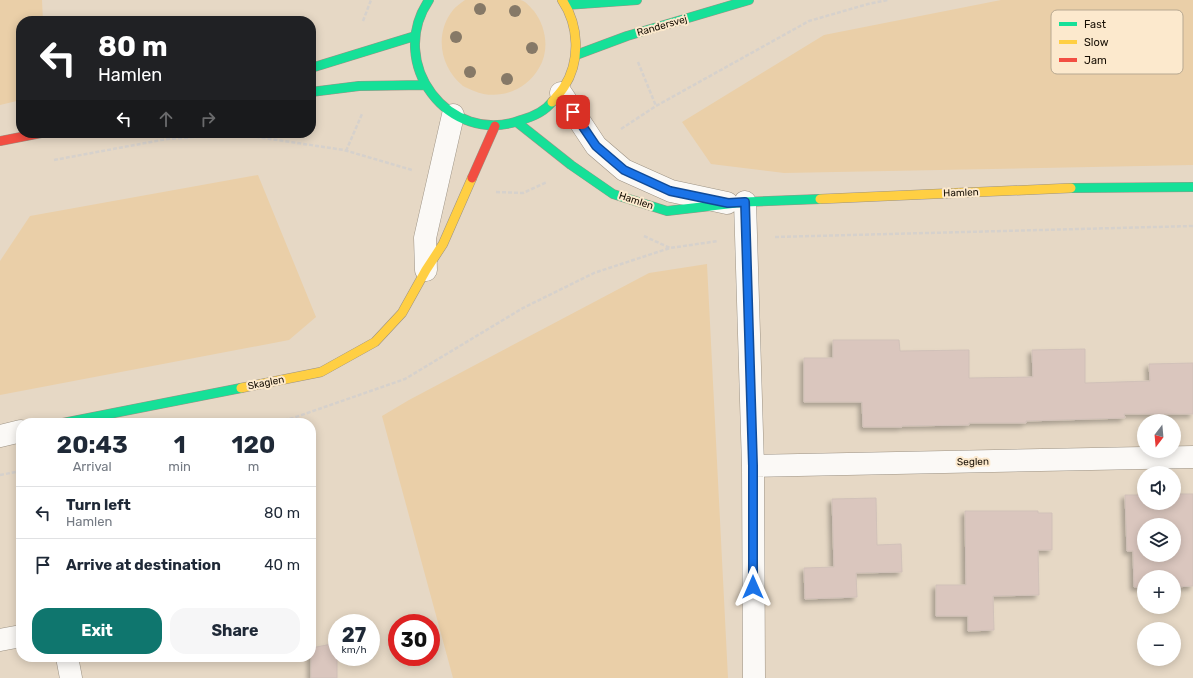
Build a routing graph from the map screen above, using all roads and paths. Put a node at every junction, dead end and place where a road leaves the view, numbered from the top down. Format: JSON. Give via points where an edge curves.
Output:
{"nodes":[{"id":1,"x":429,"y":0,"type":"edge"},
{"id":2,"x":637,"y":0,"type":"edge"},
{"id":3,"x":749,"y":0,"type":"edge"},
{"id":4,"x":888,"y":0,"type":"edge"},
{"id":5,"x":564,"y":2,"type":"edge"},
{"id":6,"x":415,"y":36,"type":"junction"},
{"id":7,"x":576,"y":55,"type":"junction"},
{"id":8,"x":316,"y":66,"type":"edge"},
{"id":9,"x":425,"y":85,"type":"junction"},
{"id":10,"x":316,"y":91,"type":"edge"},
{"id":11,"x":561,"y":93,"type":"junction"},
{"id":12,"x":454,"y":115,"type":"junction"},
{"id":13,"x":518,"y":123,"type":"junction"},
{"id":14,"x":495,"y":126,"type":"junction"},
{"id":15,"x":16,"y":138,"type":"edge"},
{"id":16,"x":181,"y":138,"type":"edge"},
{"id":17,"x":264,"y":138,"type":"edge"},
{"id":18,"x":0,"y":141,"type":"edge"},
{"id":19,"x":596,"y":146,"type":"junction"},
{"id":20,"x":53,"y":160,"type":"dead end"},
{"id":21,"x":571,"y":165,"type":"junction"},
{"id":22,"x":439,"y":178,"type":"junction"},
{"id":23,"x":469,"y":186,"type":"junction"},
{"id":24,"x":1193,"y":187,"type":"edge"},
{"id":25,"x":737,"y":202,"type":"junction"},
{"id":26,"x":426,"y":270,"type":"junction"},
{"id":27,"x":88,"y":418,"type":"edge"},
{"id":28,"x":16,"y":432,"type":"edge"},
{"id":29,"x":0,"y":436,"type":"edge"},
{"id":30,"x":1193,"y":457,"type":"edge"},
{"id":31,"x":753,"y":466,"type":"junction"},
{"id":32,"x":16,"y":472,"type":"edge"},
{"id":33,"x":0,"y":475,"type":"edge"},
{"id":34,"x":16,"y":637,"type":"edge"},
{"id":35,"x":0,"y":640,"type":"edge"},
{"id":36,"x":68,"y":662,"type":"edge"},
{"id":37,"x":71,"y":678,"type":"edge"},
{"id":38,"x":754,"y":678,"type":"edge"}],
"edges":[{"from":1,"to":6,"type":"street","via":[[419,19]]},
{"from":2,"to":5,"type":"street"},
{"from":3,"to":7,"type":"street","name":"Randersvej","via":[[627,36]]},
{"from":4,"to":19,"type":"path","via":[[809,22],[656,106]]},
{"from":5,"to":7,"type":"street","via":[[575,29]]},
{"from":6,"to":8,"type":"street"},
{"from":6,"to":9,"type":"street","via":[[418,70]]},
{"from":7,"to":11,"type":"street","via":[[571,74]]},
{"from":9,"to":10,"type":"street","via":[[359,86]]},
{"from":9,"to":12,"type":"street","via":[[438,102]]},
{"from":11,"to":13,"type":"street","via":[[542,111]]},
{"from":11,"to":19,"type":"street","name":"Hamlen"},
{"from":12,"to":14,"type":"street","via":[[474,123]]},
{"from":12,"to":22,"type":"street"},
{"from":13,"to":14,"type":"street"},
{"from":13,"to":21,"type":"street","name":"Hamlen"},
{"from":14,"to":23,"type":"street","name":"Skaglen"},
{"from":15,"to":18,"type":"street"},
{"from":16,"to":20,"type":"path"},
{"from":17,"to":22,"type":"path","via":[[344,150]]},
{"from":19,"to":25,"type":"street","name":"Hamlen","via":[[624,170],[670,191]]},
{"from":21,"to":23,"type":"path","via":[[549,181],[523,193],[492,191]]},
{"from":21,"to":25,"type":"street","name":"Hamlen","via":[[613,194],[667,211]]},
{"from":22,"to":26,"type":"street","via":[[425,238]]},
{"from":23,"to":26,"type":"street","name":"Skaglen","via":[[444,244]]},
{"from":24,"to":25,"type":"street","name":"Hamlen","via":[[1091,188]]},
{"from":25,"to":31,"type":"street"},
{"from":26,"to":27,"type":"street","name":"Skaglen","via":[[402,313],[375,342],[321,372]]},
{"from":28,"to":29,"type":"street"},
{"from":30,"to":31,"type":"street","name":"Seglen"},
{"from":31,"to":38,"type":"street"},
{"from":32,"to":33,"type":"path"},
{"from":34,"to":35,"type":"street"},
{"from":36,"to":37,"type":"street"}]}
